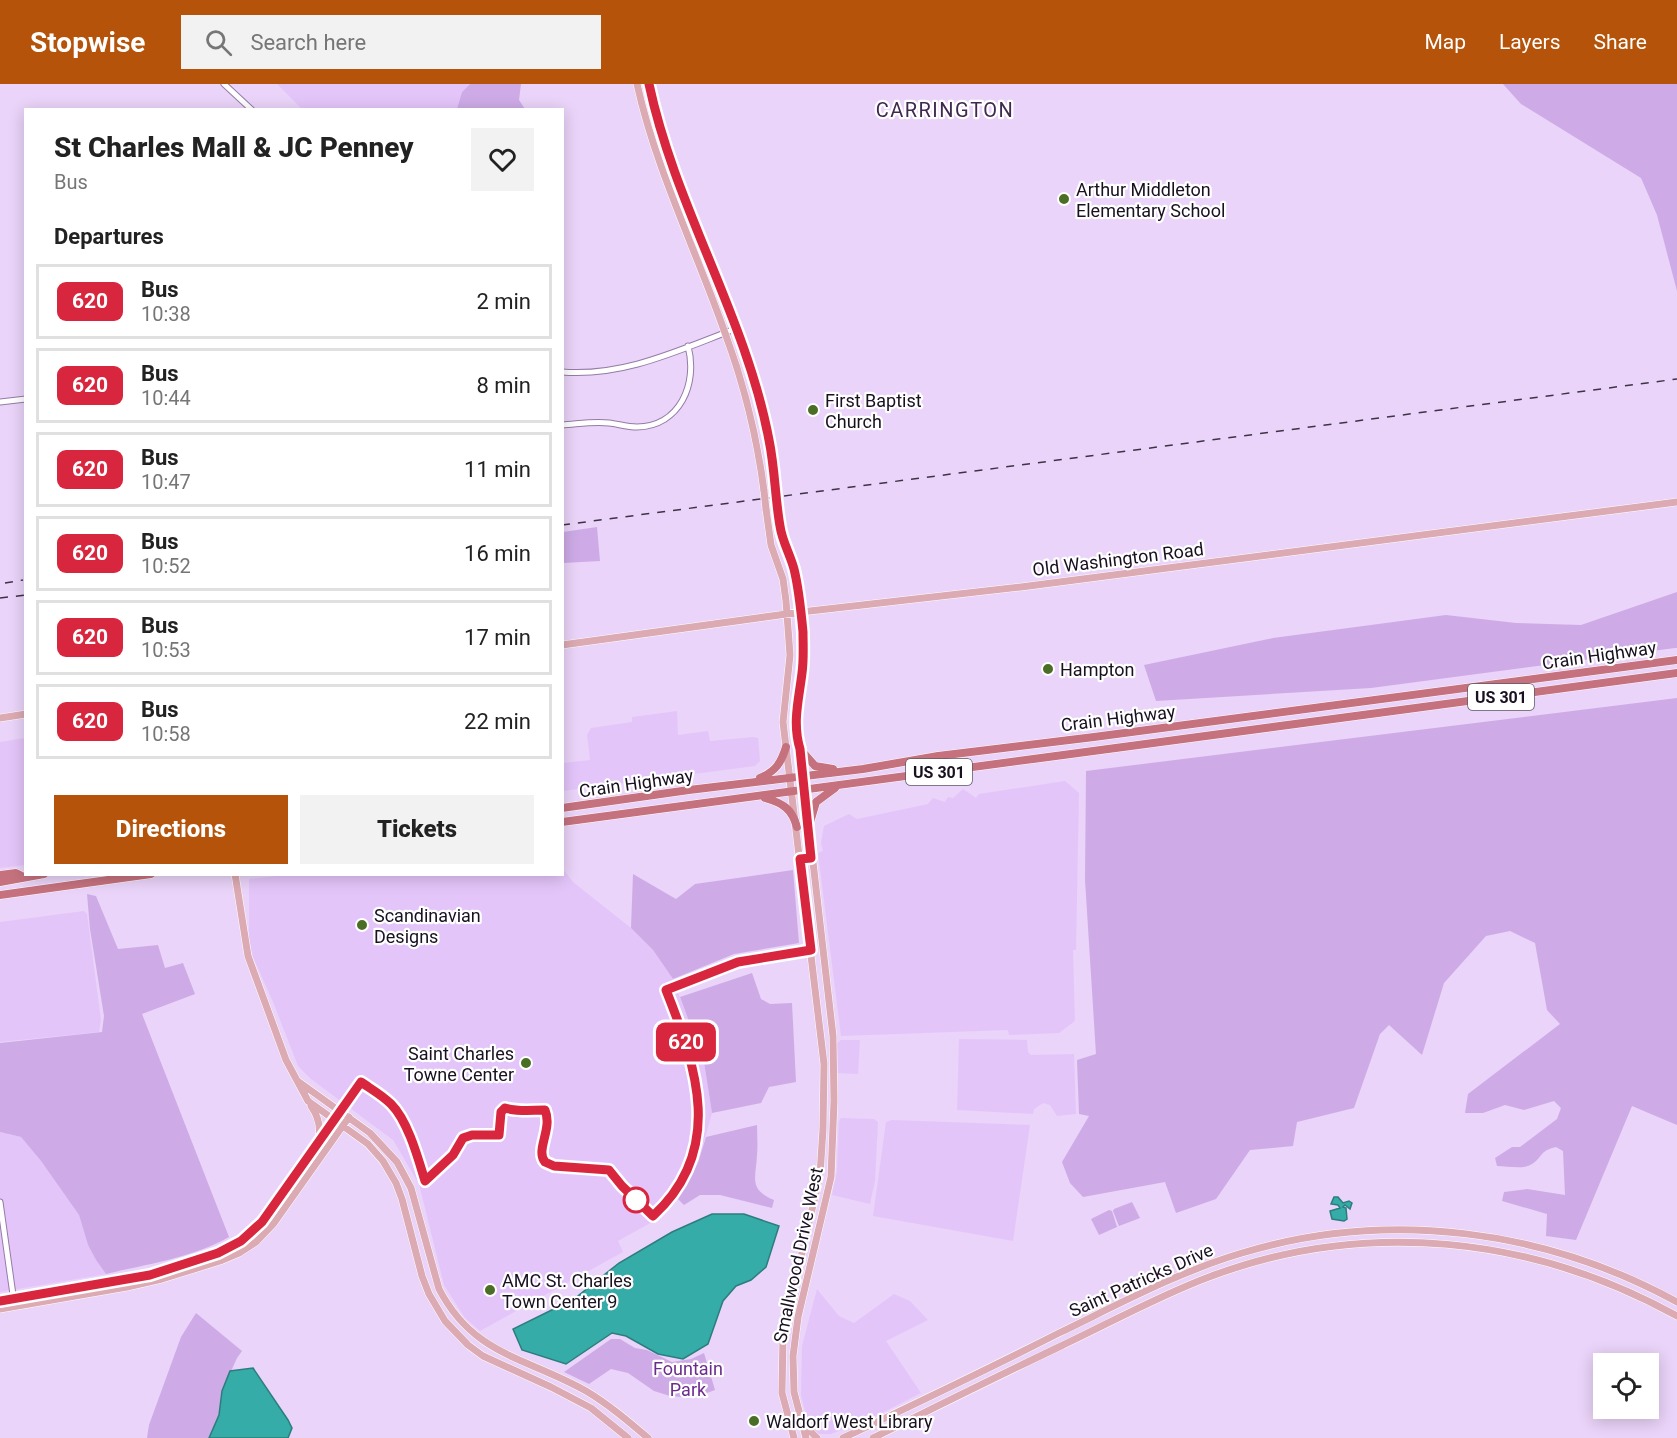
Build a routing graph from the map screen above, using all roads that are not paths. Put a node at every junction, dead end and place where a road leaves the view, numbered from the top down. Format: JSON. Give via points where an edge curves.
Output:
{"nodes":[{"id":1,"x":224,"y":84,"type":"edge"},
{"id":2,"x":637,"y":84,"type":"edge"},
{"id":3,"x":649,"y":84,"type":"edge"},
{"id":4,"x":250,"y":108,"type":"edge"},
{"id":5,"x":735,"y":329,"type":"junction"},
{"id":6,"x":725,"y":333,"type":"junction"},
{"id":7,"x":688,"y":346,"type":"junction"},
{"id":8,"x":564,"y":372,"type":"edge"},
{"id":9,"x":24,"y":399,"type":"edge"},
{"id":10,"x":0,"y":402,"type":"edge"},
{"id":11,"x":564,"y":425,"type":"edge"},
{"id":12,"x":1677,"y":502,"type":"edge"},
{"id":13,"x":801,"y":612,"type":"junction"},
{"id":14,"x":788,"y":615,"type":"junction"},
{"id":15,"x":564,"y":645,"type":"edge"},
{"id":16,"x":1677,"y":660,"type":"edge"},
{"id":17,"x":1677,"y":673,"type":"edge"},
{"id":18,"x":1407,"y":695,"type":"junction"},
{"id":19,"x":1407,"y":709,"type":"junction"},
{"id":20,"x":24,"y":714,"type":"edge"},
{"id":21,"x":0,"y":718,"type":"edge"},
{"id":22,"x":1227,"y":720,"type":"junction"},
{"id":23,"x":1228,"y":733,"type":"junction"},
{"id":24,"x":786,"y":747,"type":"junction"},
{"id":25,"x":800,"y":749,"type":"junction"},
{"id":26,"x":852,"y":771,"type":"junction"},
{"id":27,"x":802,"y":776,"type":"junction"},
{"id":28,"x":790,"y":777,"type":"junction"},
{"id":29,"x":752,"y":782,"type":"junction"},
{"id":30,"x":839,"y":786,"type":"junction"},
{"id":31,"x":804,"y":790,"type":"junction"},
{"id":32,"x":793,"y":792,"type":"junction"},
{"id":33,"x":761,"y":796,"type":"junction"},
{"id":34,"x":564,"y":808,"type":"edge"},
{"id":35,"x":564,"y":822,"type":"edge"},
{"id":36,"x":796,"y":827,"type":"junction"},
{"id":37,"x":808,"y":829,"type":"junction"},
{"id":38,"x":0,"y":875,"type":"edge"},
{"id":39,"x":35,"y":876,"type":"edge"},
{"id":40,"x":137,"y":876,"type":"edge"},
{"id":41,"x":235,"y":876,"type":"edge"},
{"id":42,"x":26,"y":878,"type":"junction"},
{"id":43,"x":0,"y":882,"type":"edge"},
{"id":44,"x":0,"y":895,"type":"edge"},
{"id":45,"x":299,"y":1082,"type":"junction"},
{"id":46,"x":308,"y":1101,"type":"junction"},
{"id":47,"x":340,"y":1110,"type":"junction"},
{"id":48,"x":349,"y":1117,"type":"junction"},
{"id":49,"x":333,"y":1120,"type":"junction"},
{"id":50,"x":343,"y":1126,"type":"junction"},
{"id":51,"x":317,"y":1142,"type":"junction"},
{"id":52,"x":0,"y":1202,"type":"edge"},
{"id":53,"x":1458,"y":1232,"type":"junction"},
{"id":54,"x":1426,"y":1242,"type":"junction"},
{"id":55,"x":0,"y":1301,"type":"edge"},
{"id":56,"x":1677,"y":1302,"type":"edge"},
{"id":57,"x":14,"y":1303,"type":"junction"},
{"id":58,"x":0,"y":1309,"type":"edge"},
{"id":59,"x":1677,"y":1316,"type":"edge"},
{"id":60,"x":551,"y":1387,"type":"junction"},
{"id":61,"x":594,"y":1396,"type":"junction"},
{"id":62,"x":800,"y":1419,"type":"junction"},
{"id":63,"x":793,"y":1437,"type":"edge"},
{"id":64,"x":628,"y":1438,"type":"edge"},
{"id":65,"x":648,"y":1438,"type":"edge"},
{"id":66,"x":806,"y":1438,"type":"edge"},
{"id":67,"x":817,"y":1438,"type":"edge"},
{"id":68,"x":843,"y":1438,"type":"edge"},
{"id":69,"x":873,"y":1438,"type":"edge"}],
"edges":[{"from":1,"to":4,"type":"street"},
{"from":2,"to":6,"type":"main road","name":"Smallwood Drive West","via":[[665,176]]},
{"from":3,"to":5,"type":"main road","name":"Smallwood Drive West","via":[[657,123]]},
{"from":5,"to":6,"type":"street"},
{"from":5,"to":13,"type":"main road","name":"Smallwood Drive West","bridge":true,"via":[[770,441],[781,531],[794,568]]},
{"from":6,"to":7,"type":"street"},
{"from":6,"to":14,"type":"main road","name":"Smallwood Drive West","bridge":true,"via":[[753,422],[770,538],[783,579]]},
{"from":7,"to":8,"type":"street","via":[[633,366]]},
{"from":7,"to":11,"type":"street","via":[[692,369],[689,389],[668,417],[638,427]]},
{"from":9,"to":10,"type":"street"},
{"from":12,"to":13,"type":"main road","name":"Old Washington Road"},
{"from":13,"to":14,"type":"main road","name":"Old Washington Road"},
{"from":13,"to":25,"type":"main road","name":"Smallwood Drive West","via":[[803,664],[796,712]]},
{"from":14,"to":15,"type":"main road","name":"Old Washington Road"},
{"from":14,"to":24,"type":"main road","name":"Smallwood Drive West","via":[[783,722]]},
{"from":16,"to":18,"type":"highway","name":"Crain Highway","number":"US 301"},
{"from":17,"to":19,"type":"highway","name":"Crain Highway","number":"US 301"},
{"from":18,"to":19,"type":"highway"},
{"from":18,"to":22,"type":"highway","name":"Crain Highway","number":"US 301"},
{"from":19,"to":23,"type":"highway","name":"Crain Highway","number":"US 301"},
{"from":20,"to":21,"type":"main road"},
{"from":22,"to":23,"type":"highway"},
{"from":22,"to":26,"type":"highway","name":"Crain Highway","number":"US 301","via":[[938,756]]},
{"from":23,"to":30,"type":"highway","name":"Crain Highway","number":"US 301"},
{"from":24,"to":28,"type":"main road","name":"Smallwood Drive West"},
{"from":24,"to":29,"type":"highway","via":[[775,770]]},
{"from":25,"to":26,"type":"highway","via":[[815,766]]},
{"from":25,"to":27,"type":"main road","name":"Smallwood Drive West"},
{"from":26,"to":27,"type":"highway","name":"Crain Highway","number":"US 301"},
{"from":27,"to":28,"type":"highway","name":"Crain Highway","number":"US 301"},
{"from":27,"to":31,"type":"main road","name":"Smallwood Drive West"},
{"from":28,"to":29,"type":"highway","name":"Crain Highway","number":"US 301"},
{"from":28,"to":32,"type":"main road","name":"Smallwood Drive West"},
{"from":29,"to":34,"type":"highway","name":"Crain Highway","number":"US 301"},
{"from":30,"to":31,"type":"highway","name":"Crain Highway","number":"US 301"},
{"from":30,"to":37,"type":"highway","via":[[816,802]]},
{"from":31,"to":32,"type":"highway","name":"Crain Highway","number":"US 301"},
{"from":31,"to":37,"type":"main road","name":"Smallwood Drive West"},
{"from":32,"to":33,"type":"highway","name":"Crain Highway","number":"US 301"},
{"from":32,"to":36,"type":"main road","name":"Smallwood Drive West"},
{"from":33,"to":35,"type":"highway","name":"Crain Highway","number":"US 301"},
{"from":33,"to":36,"type":"highway","via":[[788,808]]},
{"from":36,"to":63,"type":"main road","name":"Smallwood Drive West","via":[[824,1083],[820,1175],[783,1335],[783,1393]]},
{"from":37,"to":62,"type":"main road","name":"Smallwood Drive West","via":[[833,1036],[834,1101],[831,1177],[794,1343],[793,1382]]},
{"from":38,"to":42,"type":"highway","via":[[16,873]]},
{"from":39,"to":42,"type":"highway"},
{"from":40,"to":44,"type":"highway"},
{"from":41,"to":45,"type":"main road","via":[[249,962],[286,1060]]},
{"from":42,"to":43,"type":"highway"},
{"from":45,"to":46,"type":"main road"},
{"from":45,"to":47,"type":"main road"},
{"from":46,"to":49,"type":"main road"},
{"from":46,"to":51,"type":"main road","via":[[318,1120]]},
{"from":47,"to":48,"type":"main road"},
{"from":47,"to":49,"type":"main road"},
{"from":48,"to":50,"type":"main road"},
{"from":48,"to":61,"type":"main road","via":[[379,1141],[402,1169],[411,1188],[439,1289],[466,1328],[491,1347]]},
{"from":49,"to":50,"type":"main road"},
{"from":49,"to":51,"type":"main road"},
{"from":50,"to":57,"type":"main road","via":[[274,1223],[239,1253],[127,1287]]},
{"from":50,"to":60,"type":"main road","via":[[368,1144],[396,1183],[422,1276],[451,1328],[483,1356]]},
{"from":51,"to":57,"type":"main road","via":[[260,1225],[227,1249],[150,1275]]},
{"from":52,"to":57,"type":"street"},
{"from":53,"to":54,"type":"main road","via":[[1449,1241]]},
{"from":53,"to":56,"type":"main road","name":"Saint Patricks Drive","via":[[1522,1242],[1579,1258]]},
{"from":53,"to":68,"type":"main road","name":"Saint Patricks Drive","via":[[1386,1230],[1335,1234],[1278,1243],[1220,1260],[1145,1291]]},
{"from":54,"to":59,"type":"main road","name":"Saint Patricks Drive","via":[[1485,1248],[1537,1259],[1604,1281]]},
{"from":54,"to":69,"type":"main road","name":"Saint Patricks Drive","via":[[1314,1249],[1216,1274]]},
{"from":55,"to":57,"type":"main road"},
{"from":57,"to":58,"type":"main road"},
{"from":60,"to":61,"type":"main road","via":[[555,1385],[583,1399]]},
{"from":60,"to":64,"type":"main road","via":[[591,1408]]},
{"from":61,"to":65,"type":"main road"},
{"from":62,"to":66,"type":"main road","name":"Smallwood Drive West"},
{"from":62,"to":67,"type":"main road"}]}
